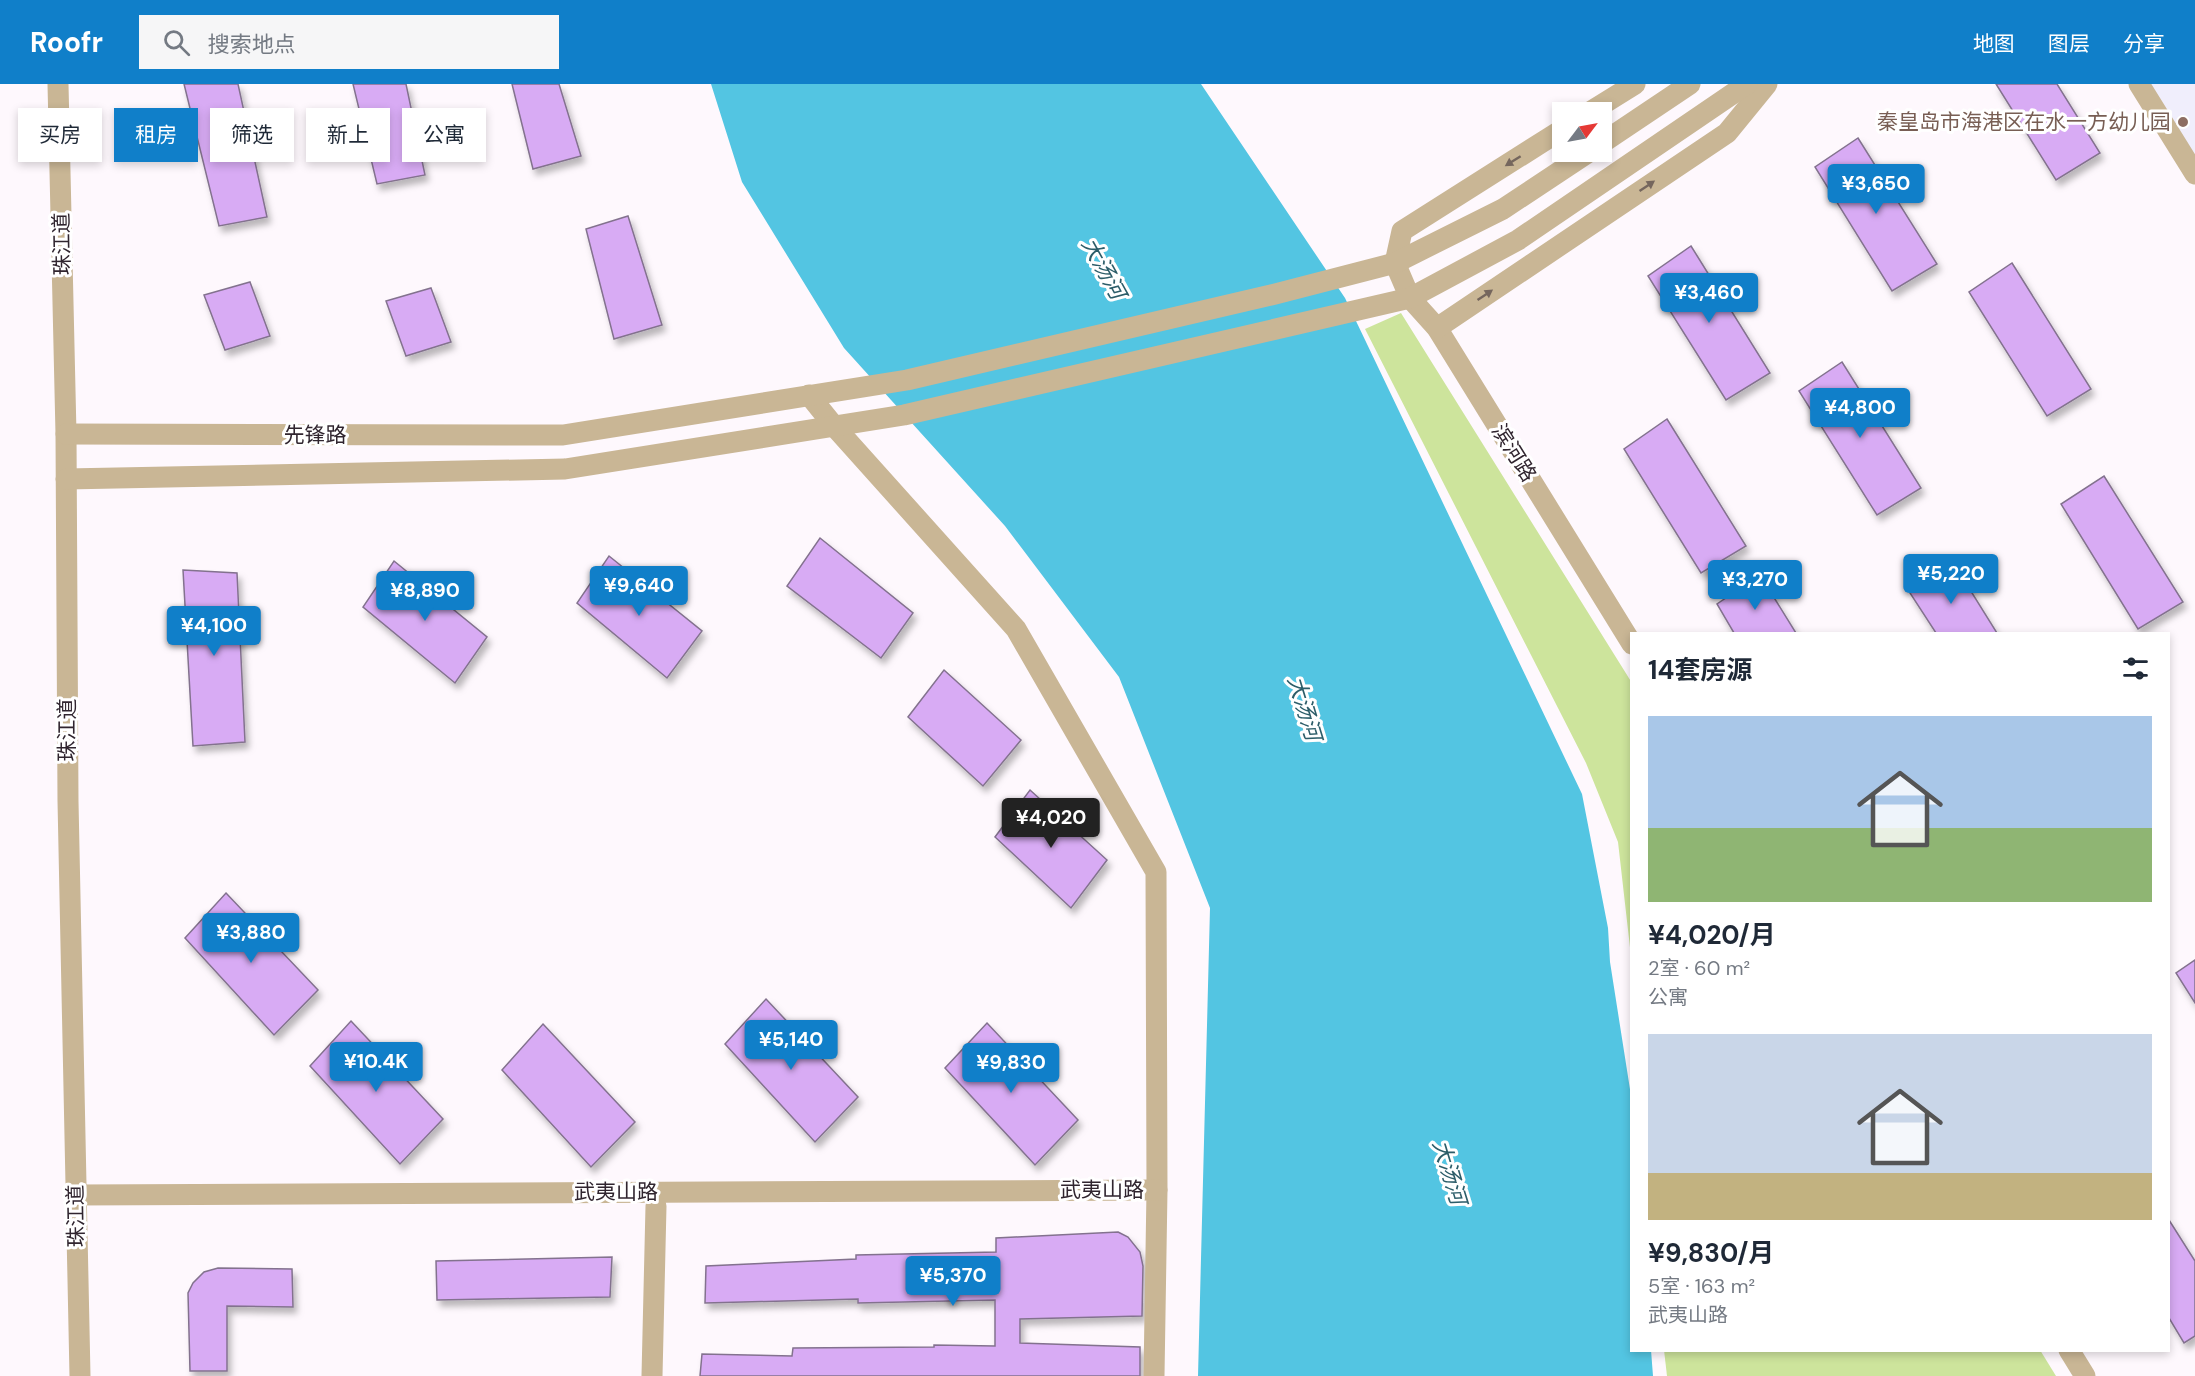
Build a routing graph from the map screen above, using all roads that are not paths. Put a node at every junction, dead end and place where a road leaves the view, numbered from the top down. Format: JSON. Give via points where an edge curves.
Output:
{"nodes":[{"id":1,"x":58,"y":84,"type":"edge"},
{"id":2,"x":1635,"y":84,"type":"edge"},
{"id":3,"x":1690,"y":84,"type":"edge"},
{"id":4,"x":1747,"y":84,"type":"edge"},
{"id":5,"x":1767,"y":84,"type":"edge"},
{"id":6,"x":2139,"y":84,"type":"edge"},
{"id":7,"x":1606,"y":102,"type":"edge"},
{"id":8,"x":1552,"y":136,"type":"edge"},
{"id":9,"x":1612,"y":136,"type":"edge"},
{"id":10,"x":1574,"y":162,"type":"edge"},
{"id":11,"x":2195,"y":174,"type":"edge"},
{"id":12,"x":1395,"y":263,"type":"junction"},
{"id":13,"x":1410,"y":298,"type":"junction"},
{"id":14,"x":1437,"y":328,"type":"junction"},
{"id":15,"x":809,"y":395,"type":"junction"},
{"id":16,"x":834,"y":426,"type":"junction"},
{"id":17,"x":66,"y":434,"type":"junction"},
{"id":18,"x":66,"y":479,"type":"junction"},
{"id":19,"x":1630,"y":641,"type":"edge"},
{"id":20,"x":1156,"y":1190,"type":"junction"},
{"id":21,"x":76,"y":1195,"type":"junction"},
{"id":22,"x":656,"y":1206,"type":"dead end"},
{"id":23,"x":2070,"y":1352,"type":"edge"},
{"id":24,"x":80,"y":1376,"type":"edge"},
{"id":25,"x":652,"y":1376,"type":"edge"},
{"id":26,"x":1154,"y":1376,"type":"edge"},
{"id":27,"x":2085,"y":1376,"type":"edge"}],
"edges":[{"from":1,"to":17,"type":"street","name":"珠江道"},
{"from":2,"to":7,"type":"street"},
{"from":3,"to":9,"type":"street"},
{"from":4,"to":13,"type":"street","via":[[1518,240]]},
{"from":14,"to":5,"type":"street","one_way":true,"via":[[1726,133]]},
{"from":6,"to":11,"type":"street"},
{"from":8,"to":12,"type":"street","one_way":true,"via":[[1402,231]]},
{"from":10,"to":12,"type":"street","name":"先锋路","via":[[1503,208]]},
{"from":12,"to":13,"type":"street","name":"滨河路"},
{"from":12,"to":15,"type":"street","name":"先锋路","via":[[919,377]]},
{"from":13,"to":14,"type":"street","name":"滨河路"},
{"from":13,"to":16,"type":"street","via":[[904,415]]},
{"from":14,"to":19,"type":"street","name":"滨河路"},
{"from":15,"to":16,"type":"street"},
{"from":15,"to":17,"type":"street","name":"先锋路","via":[[563,435]]},
{"from":16,"to":18,"type":"street","via":[[566,469]]},
{"from":16,"to":20,"type":"street","via":[[1016,629],[1156,872]]},
{"from":17,"to":18,"type":"street","name":"珠江道"},
{"from":18,"to":21,"type":"street","name":"珠江道"},
{"from":20,"to":21,"type":"street","name":"武夷山路"},
{"from":20,"to":26,"type":"street"},
{"from":21,"to":24,"type":"street","name":"珠江道"},
{"from":22,"to":25,"type":"street"},
{"from":23,"to":27,"type":"street"}]}
